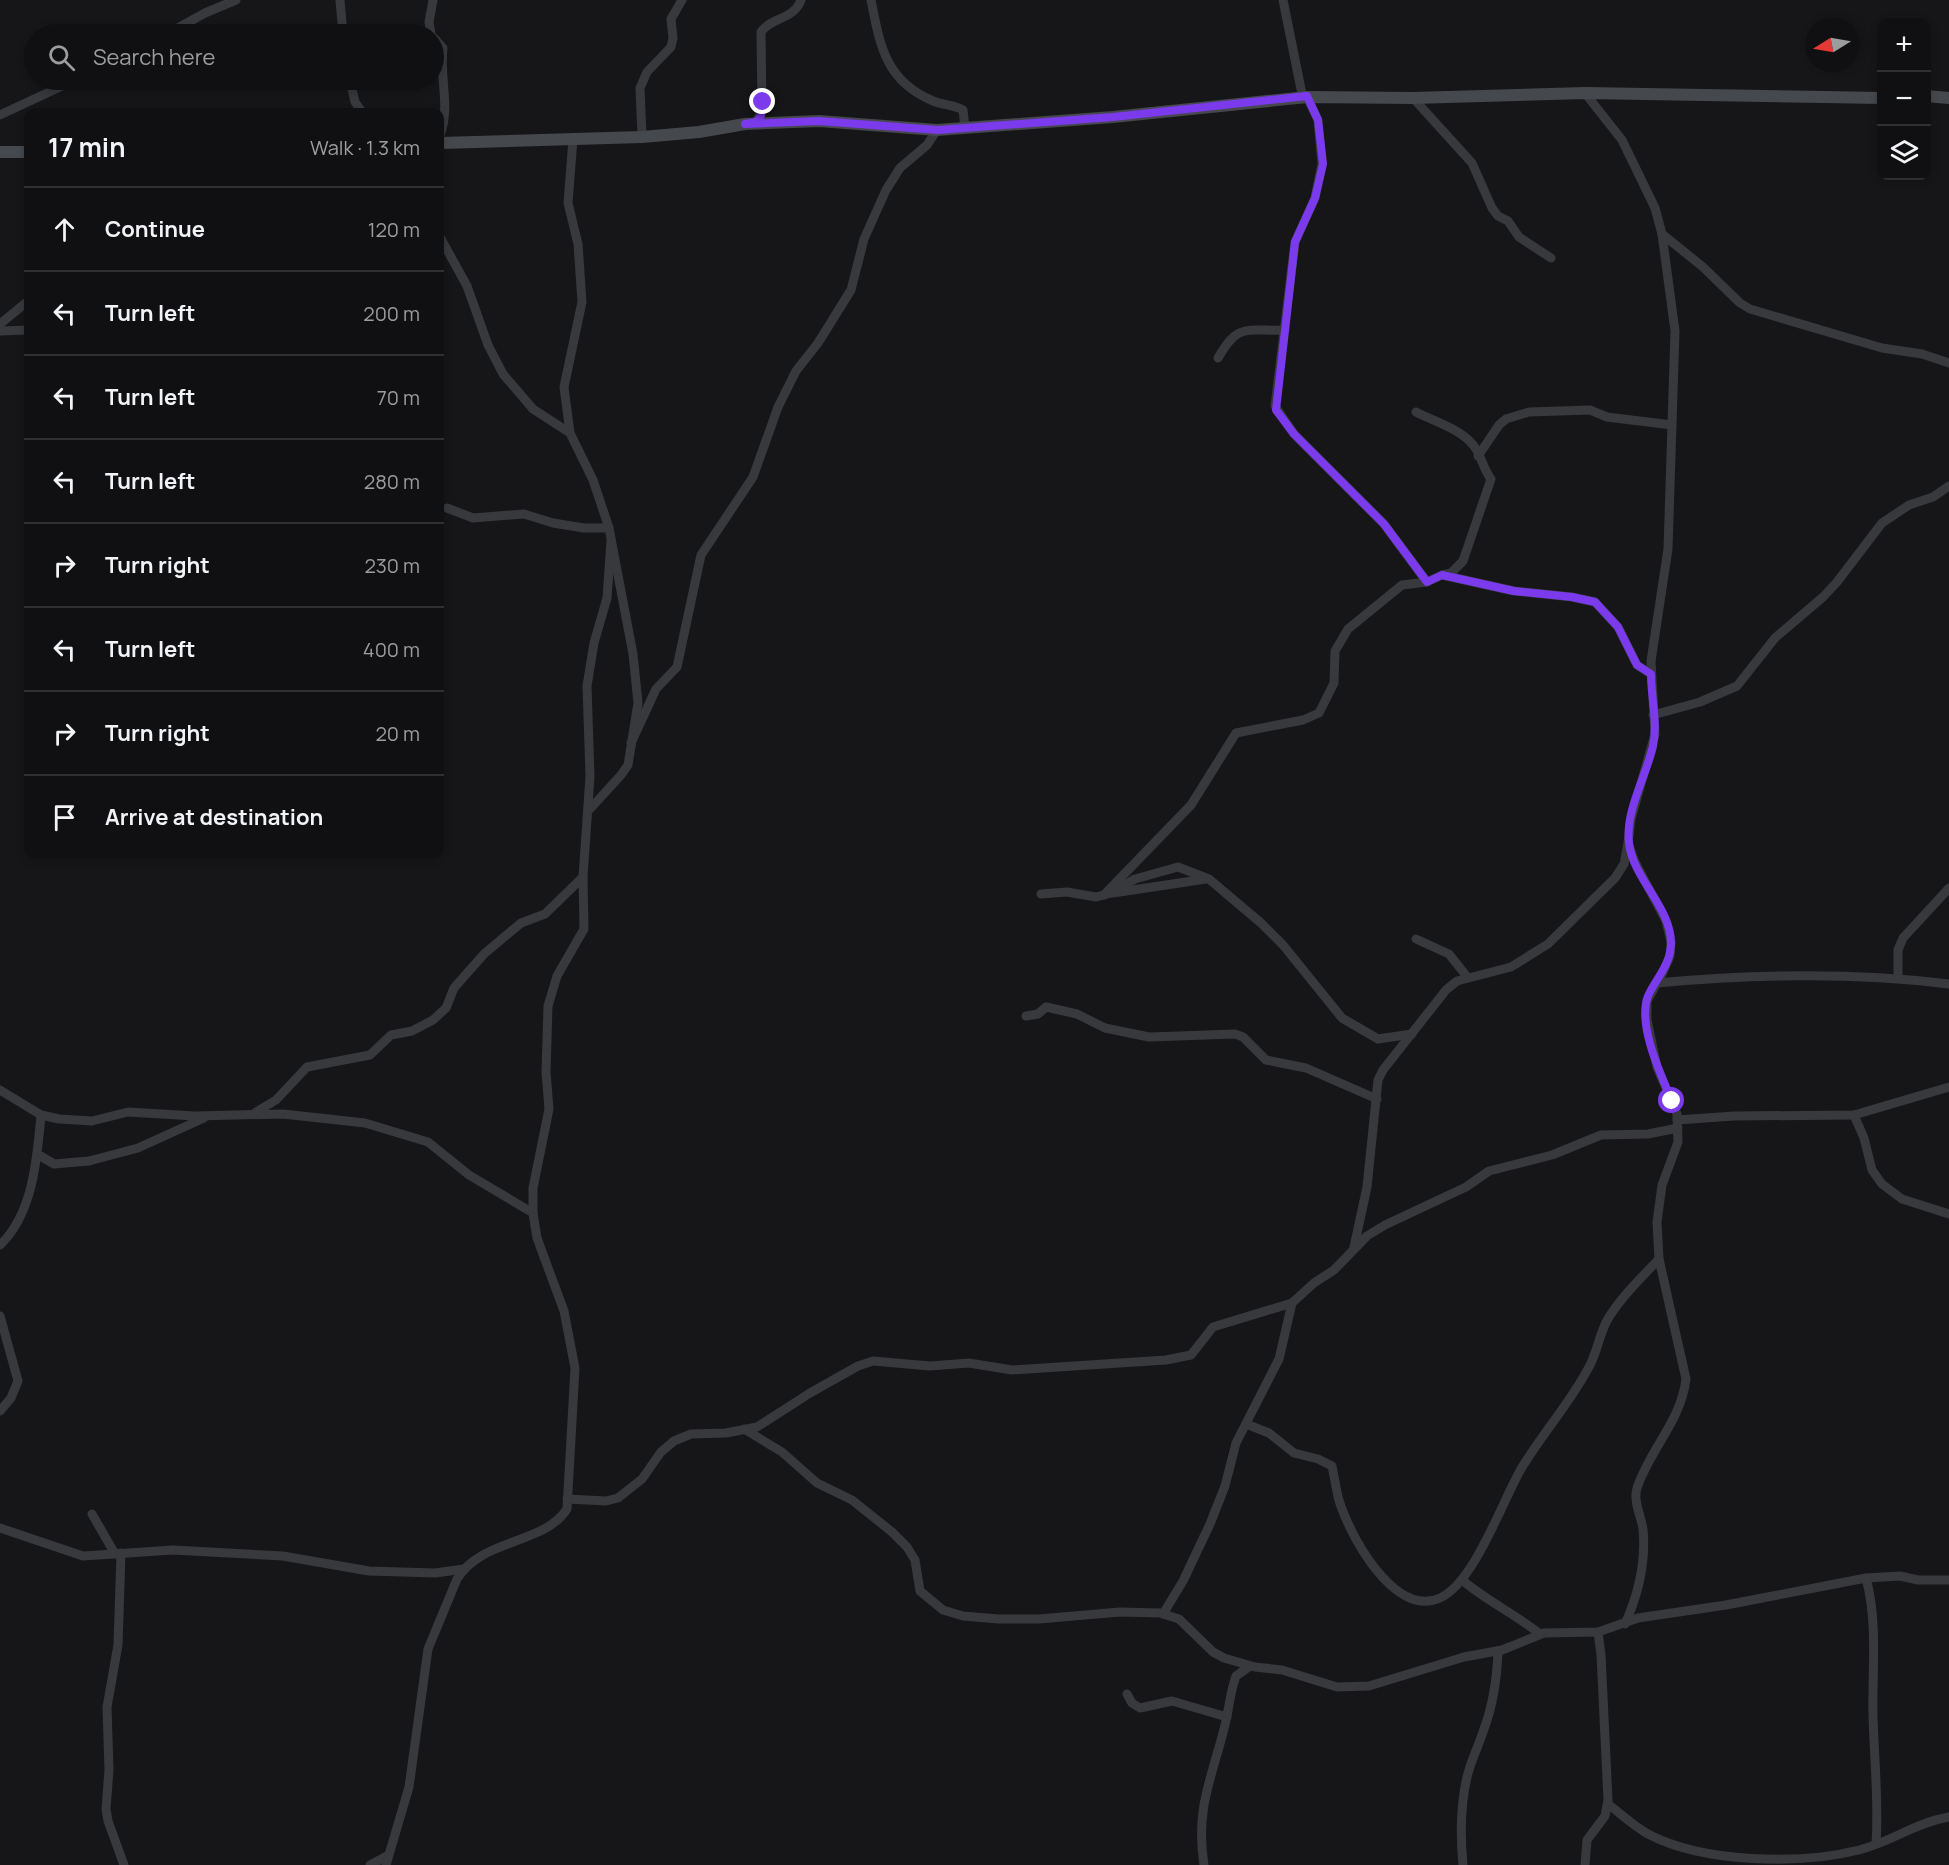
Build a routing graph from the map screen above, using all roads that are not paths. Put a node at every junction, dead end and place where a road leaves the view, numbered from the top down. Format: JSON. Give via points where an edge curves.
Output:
{"nodes":[{"id":1,"x":236,"y":0,"type":"edge"},
{"id":2,"x":340,"y":0,"type":"edge"},
{"id":3,"x":434,"y":0,"type":"edge"},
{"id":4,"x":681,"y":0,"type":"edge"},
{"id":5,"x":801,"y":0,"type":"edge"},
{"id":6,"x":871,"y":0,"type":"edge"},
{"id":7,"x":1283,"y":0,"type":"edge"},
{"id":8,"x":187,"y":24,"type":"edge"},
{"id":9,"x":342,"y":24,"type":"edge"},
{"id":10,"x":429,"y":24,"type":"edge"},
{"id":11,"x":54,"y":90,"type":"edge"},
{"id":12,"x":353,"y":90,"type":"edge"},
{"id":13,"x":443,"y":90,"type":"edge"},
{"id":14,"x":1585,"y":93,"type":"junction"},
{"id":15,"x":1931,"y":96,"type":"edge"},
{"id":16,"x":1305,"y":98,"type":"junction"},
{"id":17,"x":1413,"y":98,"type":"junction"},
{"id":18,"x":1877,"y":98,"type":"edge"},
{"id":19,"x":1949,"y":98,"type":"edge"},
{"id":20,"x":360,"y":108,"type":"edge"},
{"id":21,"x":0,"y":115,"type":"edge"},
{"id":22,"x":444,"y":115,"type":"edge"},
{"id":23,"x":745,"y":124,"type":"junction"},
{"id":24,"x":965,"y":128,"type":"junction"},
{"id":25,"x":938,"y":130,"type":"junction"},
{"id":26,"x":642,"y":137,"type":"junction"},
{"id":27,"x":573,"y":139,"type":"junction"},
{"id":28,"x":444,"y":143,"type":"edge"},
{"id":29,"x":0,"y":152,"type":"edge"},
{"id":30,"x":24,"y":152,"type":"edge"},
{"id":31,"x":1662,"y":234,"type":"junction"},
{"id":32,"x":444,"y":244,"type":"edge"},
{"id":33,"x":1551,"y":258,"type":"dead end"},
{"id":34,"x":24,"y":304,"type":"edge"},
{"id":35,"x":0,"y":324,"type":"edge"},
{"id":36,"x":24,"y":330,"type":"edge"},
{"id":37,"x":1285,"y":330,"type":"junction"},
{"id":38,"x":0,"y":331,"type":"edge"},
{"id":39,"x":1218,"y":358,"type":"dead end"},
{"id":40,"x":1949,"y":363,"type":"edge"},
{"id":41,"x":1416,"y":412,"type":"dead end"},
{"id":42,"x":1672,"y":425,"type":"junction"},
{"id":43,"x":570,"y":433,"type":"junction"},
{"id":44,"x":1478,"y":456,"type":"junction"},
{"id":45,"x":1949,"y":486,"type":"edge"},
{"id":46,"x":447,"y":508,"type":"dead end"},
{"id":47,"x":609,"y":528,"type":"junction"},
{"id":48,"x":611,"y":541,"type":"junction"},
{"id":49,"x":1442,"y":575,"type":"junction"},
{"id":50,"x":1427,"y":582,"type":"junction"},
{"id":51,"x":1651,"y":674,"type":"junction"},
{"id":52,"x":1653,"y":715,"type":"junction"},
{"id":53,"x":631,"y":743,"type":"junction"},
{"id":54,"x":590,"y":809,"type":"junction"},
{"id":55,"x":1629,"y":843,"type":"junction"},
{"id":56,"x":583,"y":877,"type":"junction"},
{"id":57,"x":1209,"y":879,"type":"junction"},
{"id":58,"x":1949,"y":888,"type":"edge"},
{"id":59,"x":1041,"y":894,"type":"dead end"},
{"id":60,"x":1108,"y":894,"type":"junction"},
{"id":61,"x":1416,"y":939,"type":"dead end"},
{"id":62,"x":1468,"y":978,"type":"junction"},
{"id":63,"x":1898,"y":978,"type":"junction"},
{"id":64,"x":1657,"y":983,"type":"junction"},
{"id":65,"x":1949,"y":984,"type":"edge"},
{"id":66,"x":1026,"y":1016,"type":"dead end"},
{"id":67,"x":1412,"y":1034,"type":"junction"},
{"id":68,"x":1949,"y":1087,"type":"edge"},
{"id":69,"x":0,"y":1090,"type":"edge"},
{"id":70,"x":1377,"y":1100,"type":"junction"},
{"id":71,"x":251,"y":1114,"type":"junction"},
{"id":72,"x":41,"y":1115,"type":"junction"},
{"id":73,"x":1854,"y":1115,"type":"junction"},
{"id":74,"x":209,"y":1116,"type":"junction"},
{"id":75,"x":1678,"y":1124,"type":"junction"},
{"id":76,"x":37,"y":1154,"type":"junction"},
{"id":77,"x":533,"y":1213,"type":"junction"},
{"id":78,"x":1949,"y":1214,"type":"edge"},
{"id":79,"x":0,"y":1245,"type":"edge"},
{"id":80,"x":1354,"y":1247,"type":"junction"},
{"id":81,"x":1659,"y":1259,"type":"junction"},
{"id":82,"x":1292,"y":1303,"type":"junction"},
{"id":83,"x":0,"y":1316,"type":"edge"},
{"id":84,"x":0,"y":1411,"type":"edge"},
{"id":85,"x":1246,"y":1424,"type":"junction"},
{"id":86,"x":744,"y":1429,"type":"junction"},
{"id":87,"x":567,"y":1499,"type":"junction"},
{"id":88,"x":92,"y":1514,"type":"dead end"},
{"id":89,"x":0,"y":1528,"type":"edge"},
{"id":90,"x":118,"y":1554,"type":"junction"},
{"id":91,"x":464,"y":1569,"type":"junction"},
{"id":92,"x":1866,"y":1578,"type":"junction"},
{"id":93,"x":1462,"y":1580,"type":"junction"},
{"id":94,"x":1949,"y":1580,"type":"edge"},
{"id":95,"x":1164,"y":1614,"type":"junction"},
{"id":96,"x":1625,"y":1624,"type":"junction"},
{"id":97,"x":1598,"y":1632,"type":"junction"},
{"id":98,"x":1540,"y":1634,"type":"junction"},
{"id":99,"x":1498,"y":1651,"type":"junction"},
{"id":100,"x":1251,"y":1666,"type":"junction"},
{"id":101,"x":1127,"y":1694,"type":"dead end"},
{"id":102,"x":1227,"y":1717,"type":"junction"},
{"id":103,"x":1608,"y":1804,"type":"junction"},
{"id":104,"x":1949,"y":1817,"type":"edge"},
{"id":105,"x":1876,"y":1844,"type":"junction"},
{"id":106,"x":387,"y":1861,"type":"edge"},
{"id":107,"x":124,"y":1865,"type":"edge"},
{"id":108,"x":370,"y":1865,"type":"edge"},
{"id":109,"x":1204,"y":1865,"type":"edge"},
{"id":110,"x":1463,"y":1865,"type":"edge"},
{"id":111,"x":1585,"y":1865,"type":"edge"}],
"edges":[{"from":1,"to":8,"type":"street"},
{"from":2,"to":9,"type":"street"},
{"from":3,"to":10,"type":"street"},
{"from":4,"to":26,"type":"street","via":[[671,19],[671,46],[647,72],[640,88]]},
{"from":5,"to":23,"type":"street","via":[[789,15],[766,25],[761,32],[762,110],[756,122]]},
{"from":6,"to":24,"type":"street","via":[[878,41],[895,74],[920,94],[963,110]]},
{"from":7,"to":16,"type":"street"},
{"from":11,"to":21,"type":"street"},
{"from":12,"to":20,"type":"street"},
{"from":13,"to":22,"type":"street"},
{"from":14,"to":17,"type":"street"},
{"from":14,"to":18,"type":"street"},
{"from":14,"to":31,"type":"street","via":[[1634,160]]},
{"from":15,"to":19,"type":"street"},
{"from":16,"to":17,"type":"street"},
{"from":16,"to":24,"type":"street"},
{"from":16,"to":37,"type":"street","via":[[1318,120],[1323,164],[1315,198],[1295,242]]},
{"from":17,"to":33,"type":"street","via":[[1472,163],[1498,216],[1508,221],[1519,237]]},
{"from":23,"to":25,"type":"street","via":[[819,121]]},
{"from":23,"to":26,"type":"street"},
{"from":24,"to":25,"type":"street"},
{"from":25,"to":53,"type":"street","via":[[900,168],[873,215],[850,290],[819,343],[795,371],[753,477],[701,555],[677,667],[656,689]]},
{"from":26,"to":27,"type":"street"},
{"from":27,"to":28,"type":"street"},
{"from":27,"to":43,"type":"street","via":[[568,203],[583,291],[564,387]]},
{"from":29,"to":30,"type":"street"},
{"from":31,"to":40,"type":"street","via":[[1750,309],[1882,348]]},
{"from":31,"to":42,"type":"street","via":[[1675,331]]},
{"from":32,"to":43,"type":"street","via":[[467,286],[503,374],[533,409]]},
{"from":34,"to":35,"type":"street"},
{"from":36,"to":38,"type":"street"},
{"from":37,"to":39,"type":"street","via":[[1238,332]]},
{"from":37,"to":50,"type":"street","via":[[1276,410],[1294,434],[1384,524]]},
{"from":41,"to":44,"type":"street","via":[[1468,440]]},
{"from":42,"to":44,"type":"street","via":[[1607,417],[1590,410],[1529,412],[1499,425]]},
{"from":42,"to":51,"type":"street","via":[[1668,549],[1652,640]]},
{"from":43,"to":47,"type":"street","via":[[586,461]]},
{"from":44,"to":49,"type":"street","via":[[1491,480],[1463,561],[1451,573]]},
{"from":45,"to":52,"type":"street","via":[[1882,523],[1830,590],[1776,638],[1737,686],[1700,702]]},
{"from":46,"to":47,"type":"street","via":[[473,518],[524,514],[564,525]]},
{"from":47,"to":48,"type":"street"},
{"from":48,"to":53,"type":"street","via":[[633,654],[638,703]]},
{"from":48,"to":54,"type":"street","via":[[607,598],[587,686]]},
{"from":49,"to":50,"type":"street"},
{"from":49,"to":51,"type":"street","via":[[1514,591],[1595,602],[1618,627],[1637,665]]},
{"from":50,"to":60,"type":"street","via":[[1402,585],[1348,629],[1335,651],[1334,683],[1319,713],[1304,720],[1236,733],[1191,805]]},
{"from":51,"to":52,"type":"street"},
{"from":52,"to":55,"type":"street","via":[[1653,746],[1631,819]]},
{"from":53,"to":54,"type":"street","via":[[624,771]]},
{"from":54,"to":56,"type":"street"},
{"from":55,"to":62,"type":"street","via":[[1624,864],[1615,878],[1548,944],[1511,967]]},
{"from":55,"to":64,"type":"street","via":[[1670,935],[1670,956]]},
{"from":56,"to":71,"type":"street","via":[[545,914],[521,923],[484,954],[433,1020],[412,1031],[391,1035],[370,1054],[307,1067],[276,1100]]},
{"from":56,"to":77,"type":"street","via":[[584,929],[557,976],[548,1006],[549,1109],[538,1156]]},
{"from":57,"to":60,"type":"street"},
{"from":57,"to":60,"type":"street","via":[[1178,867],[1135,879]]},
{"from":57,"to":67,"type":"street","via":[[1283,945],[1342,1018],[1378,1039]]},
{"from":58,"to":63,"type":"street","via":[[1903,938],[1898,950]]},
{"from":59,"to":60,"type":"street"},
{"from":61,"to":62,"type":"street","via":[[1449,954]]},
{"from":62,"to":67,"type":"street","via":[[1446,990]]},
{"from":63,"to":64,"type":"street","via":[[1773,974]]},
{"from":63,"to":65,"type":"street"},
{"from":64,"to":75,"type":"street","via":[[1647,1001],[1651,1046]]},
{"from":66,"to":70,"type":"street","via":[[1038,1014],[1046,1007],[1077,1014],[1105,1028],[1149,1037],[1234,1034],[1243,1037],[1266,1060],[1306,1068]]},
{"from":67,"to":70,"type":"street","via":[[1383,1070]]},
{"from":68,"to":73,"type":"street"},
{"from":69,"to":72,"type":"street"},
{"from":70,"to":80,"type":"street","via":[[1367,1187]]},
{"from":71,"to":74,"type":"street"},
{"from":71,"to":77,"type":"street","via":[[340,1119],[414,1137]]},
{"from":72,"to":74,"type":"street","via":[[92,1121],[128,1112]]},
{"from":72,"to":76,"type":"street"},
{"from":73,"to":75,"type":"street","via":[[1734,1116]]},
{"from":73,"to":78,"type":"street","via":[[1872,1170],[1882,1184],[1902,1199]]},
{"from":74,"to":76,"type":"street","via":[[138,1148],[89,1161],[54,1164]]},
{"from":75,"to":80,"type":"street","via":[[1648,1134],[1601,1135],[1552,1155],[1489,1171],[1466,1187],[1385,1225]]},
{"from":75,"to":81,"type":"street","via":[[1675,1156],[1659,1202]]},
{"from":76,"to":79,"type":"street","via":[[20,1217],[12,1234]]},
{"from":77,"to":87,"type":"street","via":[[537,1238],[564,1311],[575,1368]]},
{"from":80,"to":82,"type":"street","via":[[1334,1270]]},
{"from":81,"to":93,"type":"street","via":[[1622,1297],[1608,1318],[1591,1365],[1521,1468],[1476,1560]]},
{"from":81,"to":96,"type":"street","via":[[1686,1379],[1678,1413],[1637,1490],[1643,1529],[1642,1567]]},
{"from":82,"to":85,"type":"street","via":[[1280,1359]]},
{"from":82,"to":86,"type":"street","via":[[1213,1327],[1191,1355],[1166,1360],[1012,1370],[969,1363],[930,1366],[873,1361],[810,1392],[767,1422]]},
{"from":83,"to":84,"type":"street","via":[[18,1381]]},
{"from":85,"to":93,"type":"street","via":[[1269,1433],[1294,1453],[1332,1466],[1338,1498],[1356,1537],[1395,1592],[1430,1601],[1443,1597]]},
{"from":85,"to":95,"type":"street","via":[[1231,1456],[1225,1486],[1210,1524]]},
{"from":86,"to":87,"type":"street","via":[[691,1434],[674,1441],[642,1479],[618,1498]]},
{"from":86,"to":95,"type":"street","via":[[782,1452],[817,1484],[852,1500],[892,1532],[915,1560],[921,1591],[943,1610],[998,1619],[1120,1612]]},
{"from":87,"to":91,"type":"street","via":[[567,1509],[556,1521],[485,1552]]},
{"from":88,"to":90,"type":"street"},
{"from":89,"to":90,"type":"street","via":[[83,1556]]},
{"from":90,"to":91,"type":"street","via":[[173,1550],[251,1553],[348,1569],[413,1574]]},
{"from":90,"to":107,"type":"street","via":[[118,1645],[107,1707],[106,1809]]},
{"from":91,"to":106,"type":"street","via":[[428,1649],[409,1787]]},
{"from":92,"to":94,"type":"street"},
{"from":92,"to":96,"type":"street","via":[[1638,1618]]},
{"from":92,"to":105,"type":"street","via":[[1873,1635]]},
{"from":93,"to":98,"type":"street"},
{"from":95,"to":100,"type":"street","via":[[1179,1620],[1213,1652]]},
{"from":96,"to":97,"type":"street"},
{"from":97,"to":98,"type":"street"},
{"from":97,"to":103,"type":"street"},
{"from":98,"to":99,"type":"street"},
{"from":99,"to":100,"type":"street","via":[[1355,1687],[1337,1687],[1282,1670]]},
{"from":99,"to":110,"type":"street","via":[[1485,1727],[1467,1776],[1461,1809]]},
{"from":100,"to":102,"type":"street","via":[[1236,1676]]},
{"from":101,"to":102,"type":"street","via":[[1140,1708],[1172,1701]]},
{"from":102,"to":109,"type":"street","via":[[1200,1817]]},
{"from":103,"to":105,"type":"street","via":[[1648,1833],[1672,1844],[1728,1855],[1807,1860]]},
{"from":103,"to":111,"type":"street","via":[[1605,1816],[1590,1832]]},
{"from":104,"to":105,"type":"street","via":[[1911,1827]]},
{"from":106,"to":108,"type":"street"}]}
